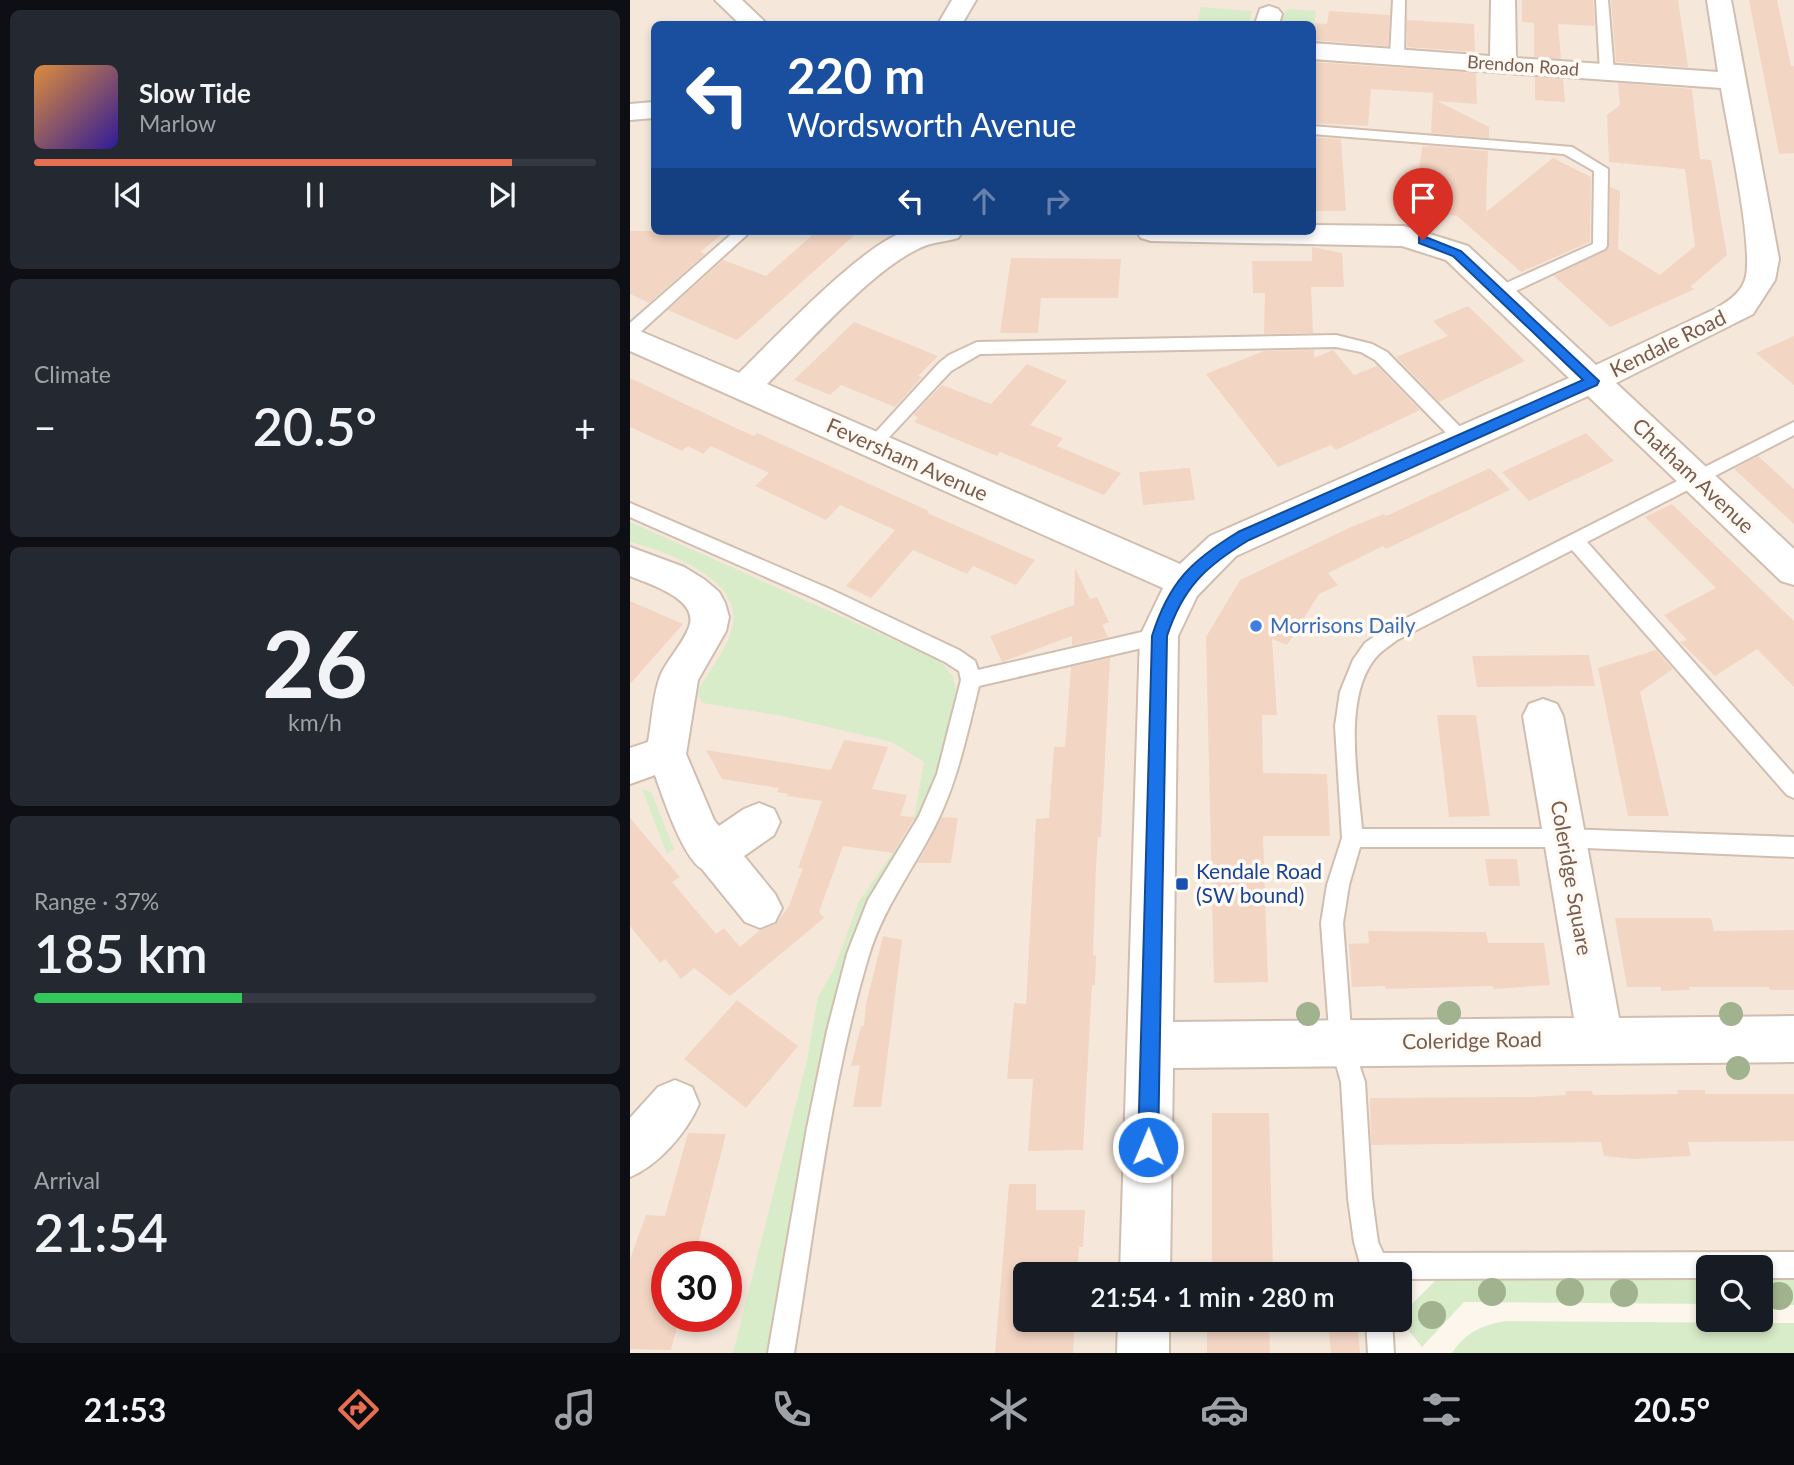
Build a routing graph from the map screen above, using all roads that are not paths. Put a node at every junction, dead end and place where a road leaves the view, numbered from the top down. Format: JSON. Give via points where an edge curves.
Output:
{"nodes":[{"id":1,"x":727,"y":0,"type":"edge"},
{"id":2,"x":964,"y":0,"type":"edge"},
{"id":3,"x":1399,"y":0,"type":"edge"},
{"id":4,"x":1503,"y":0,"type":"edge"},
{"id":5,"x":1602,"y":0,"type":"edge"},
{"id":6,"x":1719,"y":0,"type":"edge"},
{"id":7,"x":751,"y":21,"type":"edge"},
{"id":8,"x":952,"y":21,"type":"edge"},
{"id":9,"x":1316,"y":51,"type":"edge"},
{"id":10,"x":1397,"y":57,"type":"junction"},
{"id":11,"x":1503,"y":64,"type":"junction"},
{"id":12,"x":1608,"y":72,"type":"junction"},
{"id":13,"x":1734,"y":81,"type":"junction"},
{"id":14,"x":651,"y":110,"type":"edge"},
{"id":15,"x":630,"y":112,"type":"edge"},
{"id":16,"x":1316,"y":130,"type":"edge"},
{"id":17,"x":1316,"y":234,"type":"edge"},
{"id":18,"x":739,"y":235,"type":"edge"},
{"id":19,"x":931,"y":235,"type":"edge"},
{"id":20,"x":1500,"y":292,"type":"junction"},
{"id":21,"x":630,"y":331,"type":"edge"},
{"id":22,"x":630,"y":338,"type":"edge"},
{"id":23,"x":1592,"y":381,"type":"junction"},
{"id":24,"x":742,"y":389,"type":"junction"},
{"id":25,"x":1794,"y":428,"type":"edge"},
{"id":26,"x":1461,"y":438,"type":"junction"},
{"id":27,"x":872,"y":445,"type":"junction"},
{"id":28,"x":1695,"y":478,"type":"junction"},
{"id":29,"x":630,"y":510,"type":"edge"},
{"id":30,"x":1575,"y":541,"type":"junction"},
{"id":31,"x":630,"y":561,"type":"edge"},
{"id":32,"x":1794,"y":571,"type":"edge"},
{"id":33,"x":1184,"y":581,"type":"junction"},
{"id":34,"x":1159,"y":636,"type":"junction"},
{"id":35,"x":971,"y":680,"type":"junction"},
{"id":36,"x":1543,"y":716,"type":"dead end"},
{"id":37,"x":648,"y":760,"type":"edge"},
{"id":38,"x":1794,"y":789,"type":"edge"},
{"id":39,"x":759,"y":822,"type":"dead end"},
{"id":40,"x":1352,"y":838,"type":"junction"},
{"id":41,"x":1564,"y":838,"type":"junction"},
{"id":42,"x":1794,"y":847,"type":"edge"},
{"id":43,"x":713,"y":854,"type":"junction"},
{"id":44,"x":760,"y":908,"type":"dead end"},
{"id":45,"x":1600,"y":1039,"type":"junction"},
{"id":46,"x":1794,"y":1039,"type":"edge"},
{"id":47,"x":1341,"y":1043,"type":"junction"},
{"id":48,"x":1150,"y":1045,"type":"junction"},
{"id":49,"x":675,"y":1104,"type":"dead end"},
{"id":50,"x":630,"y":1153,"type":"edge"},
{"id":51,"x":1145,"y":1262,"type":"edge"},
{"id":52,"x":1373,"y":1262,"type":"edge"},
{"id":53,"x":1794,"y":1265,"type":"edge"},
{"id":54,"x":1412,"y":1270,"type":"edge"},
{"id":55,"x":1144,"y":1332,"type":"edge"},
{"id":56,"x":1380,"y":1332,"type":"edge"},
{"id":57,"x":781,"y":1353,"type":"edge"},
{"id":58,"x":1143,"y":1353,"type":"edge"},
{"id":59,"x":1381,"y":1353,"type":"edge"}],
"edges":[{"from":1,"to":7,"type":"street"},
{"from":2,"to":8,"type":"street"},
{"from":3,"to":10,"type":"lane"},
{"from":4,"to":11,"type":"street"},
{"from":5,"to":12,"type":"lane"},
{"from":6,"to":13,"type":"street","name":"Kendale Road"},
{"from":9,"to":10,"type":"street","name":"Brendon Road"},
{"from":10,"to":11,"type":"street","name":"Brendon Road"},
{"from":11,"to":12,"type":"street","name":"Brendon Road"},
{"from":12,"to":13,"type":"street","name":"Brendon Road"},
{"from":13,"to":23,"type":"street","name":"Kendale Road","via":[[1765,259],[1760,281],[1742,307],[1726,317]]},
{"from":14,"to":15,"type":"street"},
{"from":16,"to":20,"type":"lane","via":[[1567,150],[1601,169],[1600,246]]},
{"from":17,"to":20,"type":"street","name":"Chatham Avenue","via":[[1423,240],[1457,253]]},
{"from":18,"to":21,"type":"lane"},
{"from":19,"to":24,"type":"street","via":[[888,253],[860,275]]},
{"from":20,"to":23,"type":"street","name":"Chatham Avenue"},
{"from":22,"to":24,"type":"street","name":"Feversham Avenue"},
{"from":23,"to":26,"type":"street","name":"Kendale Road"},
{"from":23,"to":28,"type":"street","name":"Chatham Avenue"},
{"from":24,"to":27,"type":"street","name":"Feversham Avenue"},
{"from":25,"to":28,"type":"lane"},
{"from":26,"to":27,"type":"lane","via":[[1381,356],[1336,341],[977,348],[945,367]]},
{"from":26,"to":33,"type":"street","name":"Kendale Road","via":[[1223,546]]},
{"from":27,"to":33,"type":"street","name":"Feversham Avenue"},
{"from":28,"to":30,"type":"lane"},
{"from":28,"to":32,"type":"street","name":"Chatham Avenue"},
{"from":29,"to":35,"type":"lane","via":[[952,656],[968,667]]},
{"from":30,"to":38,"type":"lane"},
{"from":30,"to":40,"type":"lane","via":[[1390,635],[1372,649],[1350,692],[1345,726]]},
{"from":31,"to":37,"type":"street","via":[[692,590],[706,603],[710,617],[708,631],[679,677]]},
{"from":33,"to":34,"type":"street","name":"Kendale Road"},
{"from":34,"to":35,"type":"lane"},
{"from":34,"to":48,"type":"street","name":"Kendale Road"},
{"from":35,"to":57,"type":"lane","via":[[947,774],[927,821],[876,907],[858,954],[819,1128]]},
{"from":36,"to":41,"type":"street","name":"Coleridge Square"},
{"from":37,"to":43,"type":"street"},
{"from":39,"to":43,"type":"street"},
{"from":40,"to":41,"type":"lane"},
{"from":40,"to":47,"type":"lane","via":[[1332,923]]},
{"from":41,"to":42,"type":"lane"},
{"from":41,"to":45,"type":"street","name":"Coleridge Square"},
{"from":43,"to":44,"type":"street"},
{"from":45,"to":46,"type":"street","name":"Coleridge Road"},
{"from":45,"to":47,"type":"street","name":"Coleridge Road"},
{"from":47,"to":48,"type":"street","name":"Coleridge Road"},
{"from":47,"to":52,"type":"lane","via":[[1353,1082],[1360,1198]]},
{"from":48,"to":51,"type":"street","name":"Kendale Road"},
{"from":49,"to":50,"type":"street"},
{"from":53,"to":54,"type":"lane"},
{"from":55,"to":58,"type":"street"},
{"from":56,"to":59,"type":"lane"}]}
